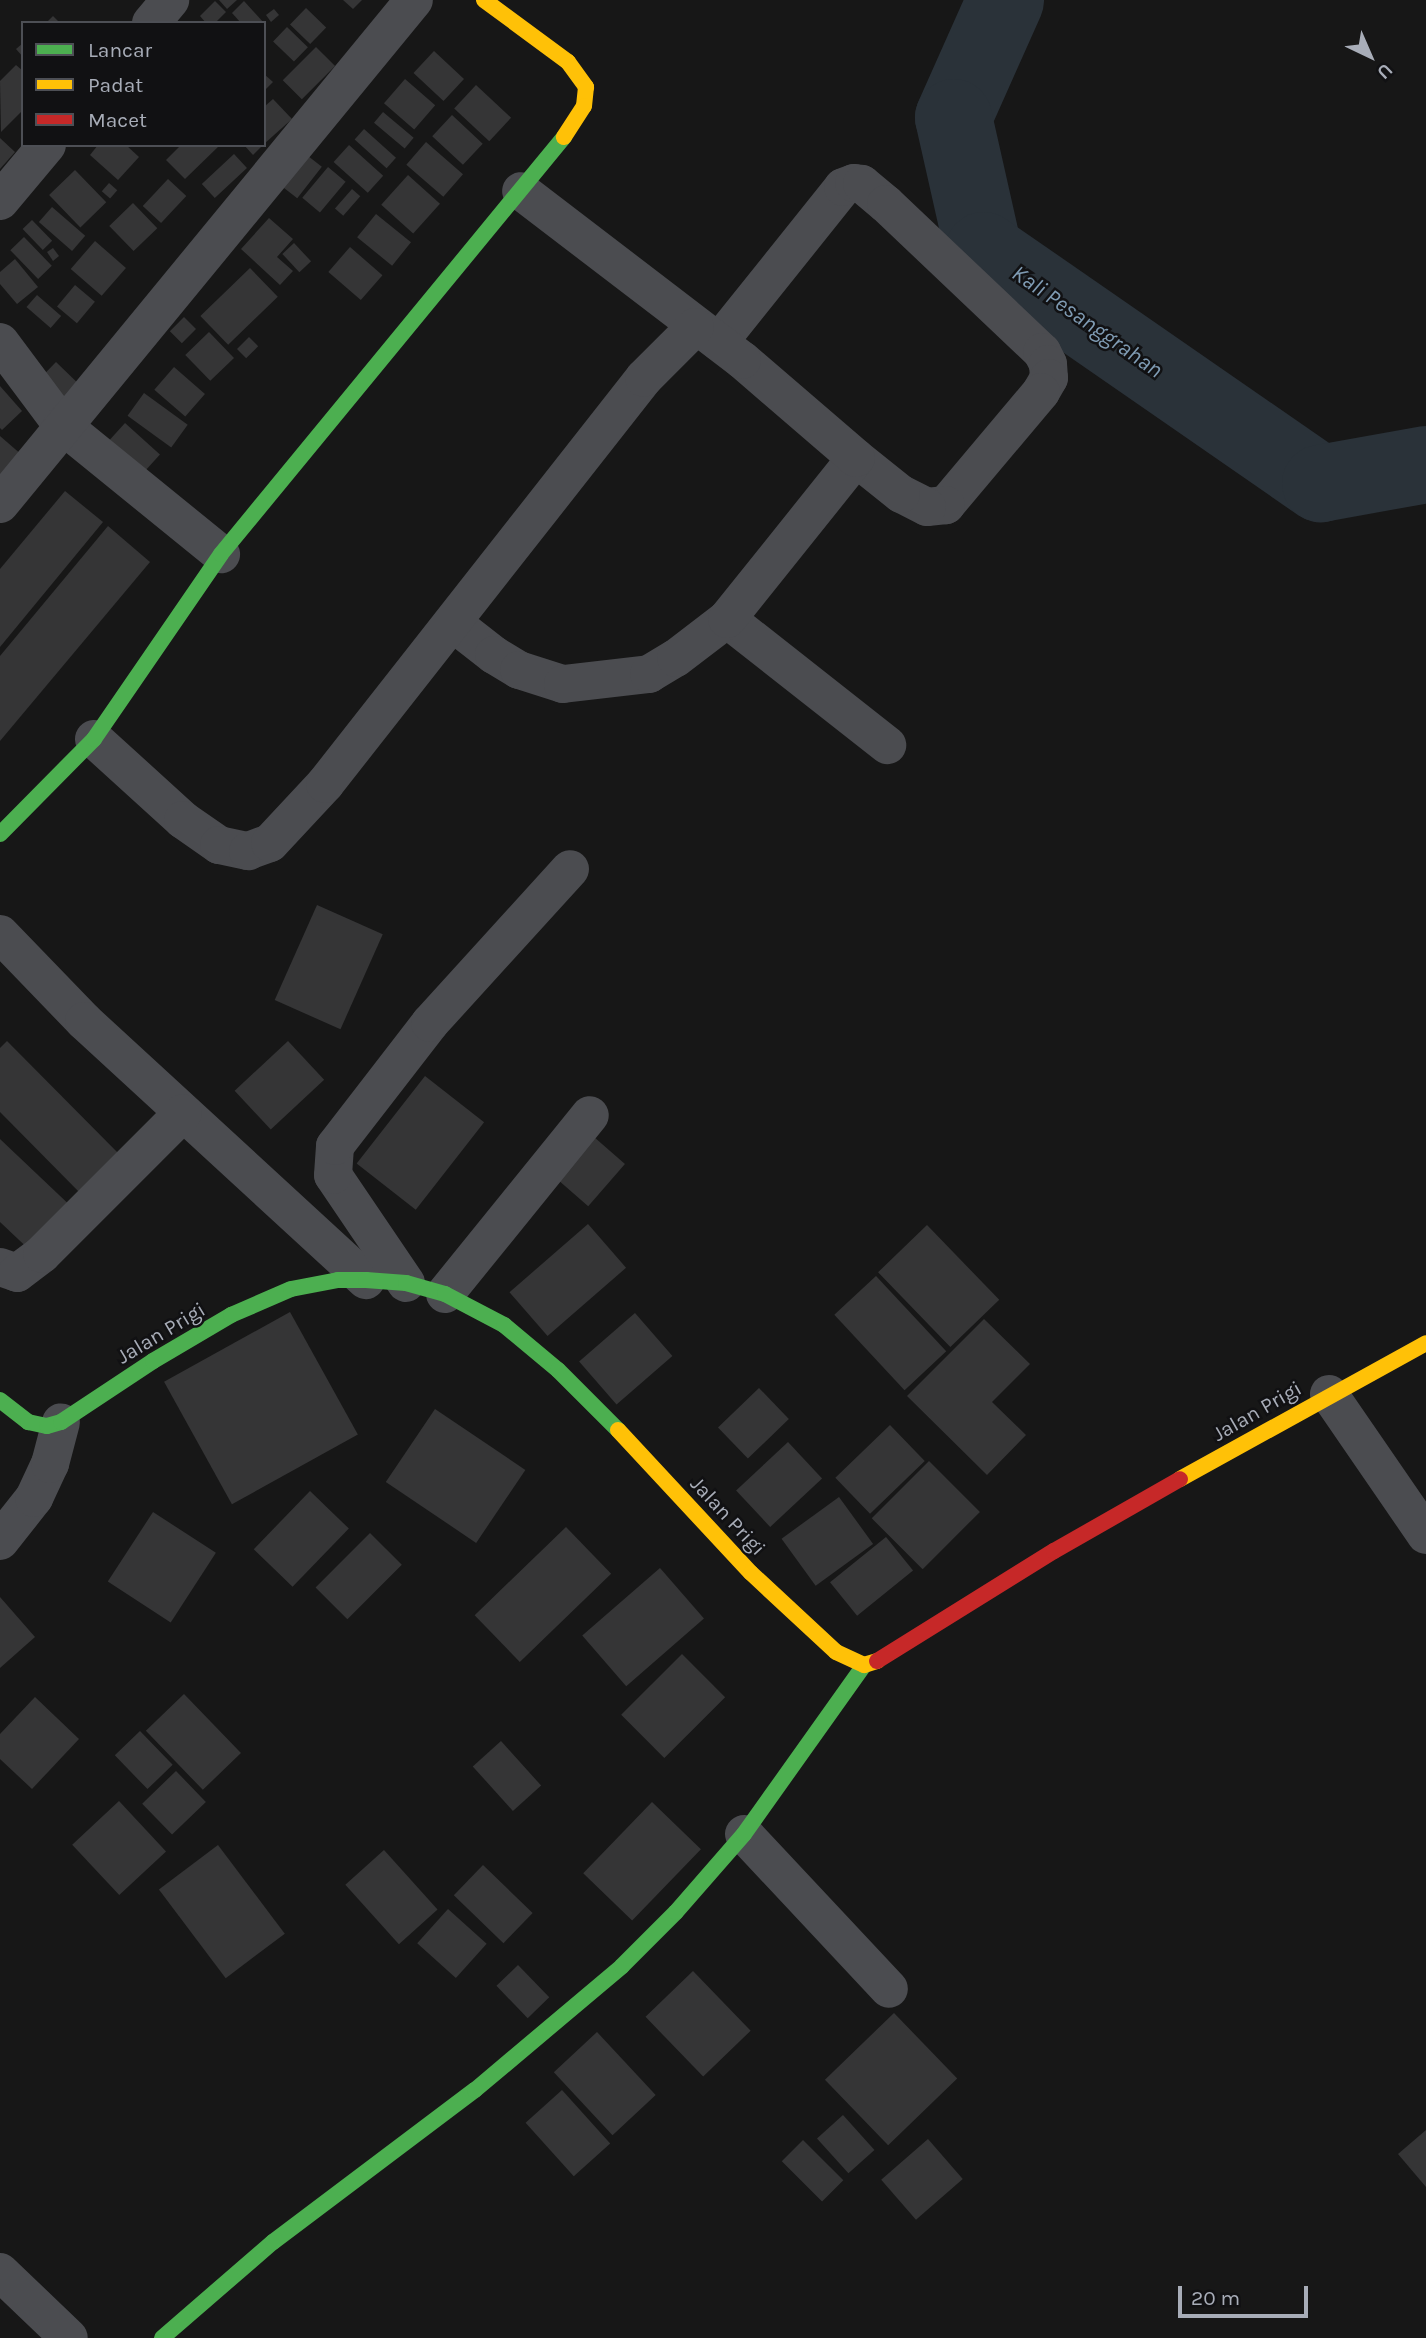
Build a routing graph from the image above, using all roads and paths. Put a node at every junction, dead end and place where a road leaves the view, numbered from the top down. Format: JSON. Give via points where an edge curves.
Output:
{"nodes":[{"id":1,"x":170,"y":0,"type":"edge"},
{"id":2,"x":414,"y":0,"type":"edge"},
{"id":3,"x":484,"y":0,"type":"edge"},
{"id":4,"x":153,"y":21,"type":"edge"},
{"id":5,"x":45,"y":147,"type":"edge"},
{"id":6,"x":521,"y":191,"type":"junction"},
{"id":7,"x":0,"y":201,"type":"edge"},
{"id":8,"x":707,"y":335,"type":"junction"},
{"id":9,"x":0,"y":342,"type":"edge"},
{"id":10,"x":62,"y":425,"type":"junction"},
{"id":11,"x":856,"y":458,"type":"junction"},
{"id":12,"x":0,"y":504,"type":"edge"},
{"id":13,"x":221,"y":554,"type":"junction"},
{"id":14,"x":727,"y":619,"type":"junction"},
{"id":15,"x":453,"y":623,"type":"junction"},
{"id":16,"x":94,"y":739,"type":"junction"},
{"id":17,"x":887,"y":745,"type":"dead end"},
{"id":18,"x":0,"y":834,"type":"edge"},
{"id":19,"x":570,"y":869,"type":"dead end"},
{"id":20,"x":0,"y":934,"type":"edge"},
{"id":21,"x":183,"y":1113,"type":"junction"},
{"id":22,"x":590,"y":1115,"type":"dead end"},
{"id":23,"x":0,"y":1267,"type":"edge"},
{"id":24,"x":366,"y":1280,"type":"junction"},
{"id":25,"x":406,"y":1283,"type":"junction"},
{"id":26,"x":445,"y":1294,"type":"junction"},
{"id":27,"x":1426,"y":1343,"type":"edge"},
{"id":28,"x":1329,"y":1394,"type":"junction"},
{"id":29,"x":0,"y":1400,"type":"edge"},
{"id":30,"x":61,"y":1422,"type":"junction"},
{"id":31,"x":1426,"y":1535,"type":"edge"},
{"id":32,"x":0,"y":1541,"type":"edge"},
{"id":33,"x":864,"y":1665,"type":"junction"},
{"id":34,"x":744,"y":1834,"type":"junction"},
{"id":35,"x":889,"y":1989,"type":"dead end"},
{"id":36,"x":0,"y":2272,"type":"edge"},
{"id":37,"x":69,"y":2338,"type":"edge"},
{"id":38,"x":162,"y":2338,"type":"edge"}],
"edges":[{"from":1,"to":4,"type":"street"},
{"from":2,"to":10,"type":"street"},
{"from":3,"to":6,"type":"street","via":[[568,62],[586,87],[584,106],[572,128]]},
{"from":5,"to":7,"type":"street"},
{"from":6,"to":8,"type":"street"},
{"from":6,"to":13,"type":"street"},
{"from":8,"to":11,"type":"street"},
{"from":8,"to":11,"type":"street","via":[[843,187],[862,184],[1042,352],[1049,378],[946,505],[937,508],[916,502]]},
{"from":8,"to":15,"type":"street","via":[[644,379]]},
{"from":9,"to":10,"type":"street"},
{"from":10,"to":12,"type":"street"},
{"from":10,"to":13,"type":"street"},
{"from":11,"to":14,"type":"street"},
{"from":13,"to":16,"type":"street"},
{"from":14,"to":15,"type":"street","via":[[649,674],[564,684],[519,670]]},
{"from":14,"to":17,"type":"street"},
{"from":15,"to":16,"type":"street","via":[[325,785],[270,843],[248,851],[219,845],[183,820]]},
{"from":16,"to":18,"type":"street"},
{"from":19,"to":25,"type":"street","via":[[430,1023],[335,1146],[333,1175]]},
{"from":20,"to":21,"type":"street"},
{"from":21,"to":23,"type":"street","via":[[42,1254],[17,1273]]},
{"from":21,"to":24,"type":"street"},
{"from":22,"to":26,"type":"street"},
{"from":24,"to":25,"type":"street","name":"Jalan Prigi"},
{"from":24,"to":30,"type":"street","name":"Jalan Prigi","via":[[291,1289],[231,1315]]},
{"from":25,"to":26,"type":"street","name":"Jalan Prigi"},
{"from":26,"to":33,"type":"street","name":"Jalan Prigi","via":[[504,1325],[558,1370],[751,1573],[836,1652]]},
{"from":27,"to":28,"type":"street","name":"Jalan Prigi"},
{"from":28,"to":31,"type":"street"},
{"from":28,"to":33,"type":"street","name":"Jalan Prigi","via":[[1054,1551],[886,1658]]},
{"from":29,"to":30,"type":"street","via":[[28,1422],[47,1426]]},
{"from":30,"to":32,"type":"street","via":[[50,1464],[34,1498]]},
{"from":33,"to":34,"type":"street"},
{"from":34,"to":35,"type":"street"},
{"from":34,"to":38,"type":"street","via":[[676,1912],[565,2017],[273,2242]]},
{"from":36,"to":37,"type":"street"}]}
